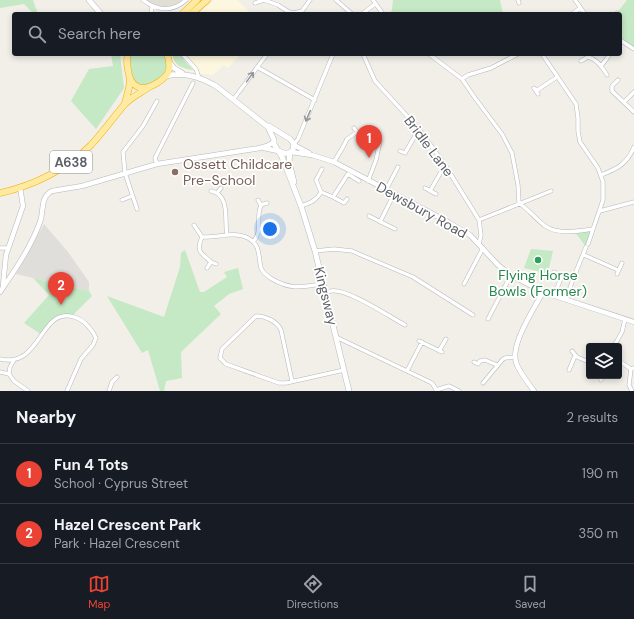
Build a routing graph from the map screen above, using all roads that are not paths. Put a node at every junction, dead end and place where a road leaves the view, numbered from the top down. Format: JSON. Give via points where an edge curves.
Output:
{"nodes":[{"id":1,"x":89,"y":0,"type":"edge"},
{"id":2,"x":143,"y":0,"type":"edge"},
{"id":3,"x":186,"y":0,"type":"edge"},
{"id":4,"x":197,"y":0,"type":"edge"},
{"id":5,"x":207,"y":0,"type":"edge"},
{"id":6,"x":264,"y":0,"type":"edge"},
{"id":7,"x":310,"y":0,"type":"edge"},
{"id":8,"x":575,"y":0,"type":"edge"},
{"id":9,"x":339,"y":1,"type":"edge"},
{"id":10,"x":374,"y":2,"type":"edge"},
{"id":11,"x":255,"y":3,"type":"dead end"},
{"id":12,"x":152,"y":7,"type":"junction"},
{"id":13,"x":580,"y":8,"type":"junction"},
{"id":14,"x":99,"y":12,"type":"edge"},
{"id":15,"x":151,"y":12,"type":"edge"},
{"id":16,"x":184,"y":12,"type":"edge"},
{"id":17,"x":193,"y":12,"type":"edge"},
{"id":18,"x":289,"y":12,"type":"edge"},
{"id":19,"x":299,"y":12,"type":"edge"},
{"id":20,"x":350,"y":12,"type":"edge"},
{"id":21,"x":364,"y":12,"type":"edge"},
{"id":22,"x":382,"y":12,"type":"edge"},
{"id":23,"x":575,"y":12,"type":"edge"},
{"id":24,"x":583,"y":12,"type":"edge"},
{"id":25,"x":622,"y":41,"type":"edge"},
{"id":26,"x":634,"y":49,"type":"edge"},
{"id":27,"x":127,"y":56,"type":"edge"},
{"id":28,"x":168,"y":56,"type":"edge"},
{"id":29,"x":184,"y":56,"type":"dead end"},
{"id":30,"x":265,"y":56,"type":"edge"},
{"id":31,"x":333,"y":56,"type":"edge"},
{"id":32,"x":364,"y":56,"type":"edge"},
{"id":33,"x":432,"y":56,"type":"edge"},
{"id":34,"x":514,"y":56,"type":"edge"},
{"id":35,"x":543,"y":56,"type":"edge"},
{"id":36,"x":608,"y":56,"type":"edge"},
{"id":37,"x":582,"y":61,"type":"dead end"},
{"id":38,"x":169,"y":62,"type":"junction"},
{"id":39,"x":601,"y":66,"type":"junction"},
{"id":40,"x":257,"y":67,"type":"junction"},
{"id":41,"x":183,"y":74,"type":"junction"},
{"id":42,"x":607,"y":75,"type":"dead end"},
{"id":43,"x":166,"y":76,"type":"junction"},
{"id":44,"x":557,"y":77,"type":"junction"},
{"id":45,"x":199,"y":78,"type":"junction"},
{"id":46,"x":130,"y":79,"type":"junction"},
{"id":47,"x":462,"y":79,"type":"junction"},
{"id":48,"x":618,"y":80,"type":"dead end"},
{"id":49,"x":193,"y":83,"type":"dead end"},
{"id":50,"x":149,"y":87,"type":"junction"},
{"id":51,"x":536,"y":91,"type":"dead end"},
{"id":52,"x":634,"y":92,"type":"edge"},
{"id":53,"x":233,"y":100,"type":"junction"},
{"id":54,"x":315,"y":100,"type":"junction"},
{"id":55,"x":157,"y":101,"type":"dead end"},
{"id":56,"x":624,"y":102,"type":"junction"},
{"id":57,"x":124,"y":105,"type":"junction"},
{"id":58,"x":634,"y":112,"type":"edge"},
{"id":59,"x":263,"y":123,"type":"junction"},
{"id":60,"x":354,"y":128,"type":"dead end"},
{"id":61,"x":419,"y":128,"type":"junction"},
{"id":62,"x":357,"y":132,"type":"junction"},
{"id":63,"x":363,"y":132,"type":"dead end"},
{"id":64,"x":282,"y":135,"type":"junction"},
{"id":65,"x":274,"y":141,"type":"junction"},
{"id":66,"x":380,"y":141,"type":"dead end"},
{"id":67,"x":294,"y":144,"type":"junction"},
{"id":68,"x":634,"y":147,"type":"edge"},
{"id":69,"x":260,"y":148,"type":"junction"},
{"id":70,"x":400,"y":150,"type":"dead end"},
{"id":71,"x":279,"y":151,"type":"junction"},
{"id":72,"x":291,"y":152,"type":"junction"},
{"id":73,"x":312,"y":155,"type":"junction"},
{"id":74,"x":628,"y":160,"type":"junction"},
{"id":75,"x":334,"y":162,"type":"junction"},
{"id":76,"x":634,"y":162,"type":"edge"},
{"id":77,"x":157,"y":164,"type":"junction"},
{"id":78,"x":445,"y":165,"type":"junction"},
{"id":79,"x":398,"y":167,"type":"dead end"},
{"id":80,"x":322,"y":169,"type":"dead end"},
{"id":81,"x":125,"y":173,"type":"junction"},
{"id":82,"x":601,"y":175,"type":"junction"},
{"id":83,"x":359,"y":181,"type":"dead end"},
{"id":84,"x":368,"y":181,"type":"junction"},
{"id":85,"x":20,"y":188,"type":"junction"},
{"id":86,"x":221,"y":188,"type":"dead end"},
{"id":87,"x":425,"y":188,"type":"dead end"},
{"id":88,"x":211,"y":190,"type":"dead end"},
{"id":89,"x":386,"y":190,"type":"junction"},
{"id":90,"x":430,"y":191,"type":"junction"},
{"id":91,"x":551,"y":191,"type":"dead end"},
{"id":92,"x":321,"y":192,"type":"junction"},
{"id":93,"x":0,"y":193,"type":"edge"},
{"id":94,"x":217,"y":193,"type":"junction"},
{"id":95,"x":394,"y":194,"type":"junction"},
{"id":96,"x":436,"y":194,"type":"dead end"},
{"id":97,"x":132,"y":196,"type":"junction"},
{"id":98,"x":333,"y":197,"type":"junction"},
{"id":99,"x":347,"y":199,"type":"dead end"},
{"id":100,"x":122,"y":200,"type":"dead end"},
{"id":101,"x":258,"y":200,"type":"dead end"},
{"id":102,"x":634,"y":202,"type":"edge"},
{"id":103,"x":267,"y":203,"type":"dead end"},
{"id":104,"x":519,"y":203,"type":"junction"},
{"id":105,"x":300,"y":204,"type":"junction"},
{"id":106,"x":260,"y":205,"type":"junction"},
{"id":107,"x":137,"y":209,"type":"dead end"},
{"id":108,"x":600,"y":211,"type":"junction"},
{"id":109,"x":369,"y":216,"type":"dead end"},
{"id":110,"x":479,"y":220,"type":"junction"},
{"id":111,"x":380,"y":222,"type":"junction"},
{"id":112,"x":194,"y":225,"type":"dead end"},
{"id":113,"x":395,"y":229,"type":"dead end"},
{"id":114,"x":593,"y":229,"type":"junction"},
{"id":115,"x":227,"y":235,"type":"junction"},
{"id":116,"x":202,"y":237,"type":"junction"},
{"id":117,"x":253,"y":242,"type":"junction"},
{"id":118,"x":481,"y":246,"type":"junction"},
{"id":119,"x":0,"y":248,"type":"edge"},
{"id":120,"x":8,"y":248,"type":"junction"},
{"id":121,"x":315,"y":251,"type":"junction"},
{"id":122,"x":584,"y":256,"type":"junction"},
{"id":123,"x":211,"y":262,"type":"junction"},
{"id":124,"x":622,"y":263,"type":"dead end"},
{"id":125,"x":216,"y":264,"type":"dead end"},
{"id":126,"x":5,"y":267,"type":"junction"},
{"id":127,"x":207,"y":268,"type":"dead end"},
{"id":128,"x":13,"y":272,"type":"junction"},
{"id":129,"x":554,"y":272,"type":"dead end"},
{"id":130,"x":511,"y":275,"type":"junction"},
{"id":131,"x":323,"y":284,"type":"junction"},
{"id":132,"x":464,"y":284,"type":"dead end"},
{"id":133,"x":1,"y":290,"type":"edge"},
{"id":134,"x":543,"y":292,"type":"junction"},
{"id":135,"x":325,"y":293,"type":"junction"},
{"id":136,"x":554,"y":296,"type":"junction"},
{"id":137,"x":566,"y":300,"type":"junction"},
{"id":138,"x":473,"y":315,"type":"dead end"},
{"id":139,"x":488,"y":319,"type":"dead end"},
{"id":140,"x":625,"y":319,"type":"junction"},
{"id":141,"x":634,"y":322,"type":"edge"},
{"id":142,"x":405,"y":325,"type":"dead end"},
{"id":143,"x":336,"y":337,"type":"junction"},
{"id":144,"x":446,"y":339,"type":"dead end"},
{"id":145,"x":616,"y":343,"type":"edge"},
{"id":146,"x":572,"y":351,"type":"dead end"},
{"id":147,"x":575,"y":356,"type":"junction"},
{"id":148,"x":514,"y":357,"type":"junction"},
{"id":149,"x":0,"y":360,"type":"edge"},
{"id":150,"x":14,"y":360,"type":"junction"},
{"id":151,"x":586,"y":361,"type":"edge"},
{"id":152,"x":474,"y":362,"type":"dead end"},
{"id":153,"x":622,"y":363,"type":"edge"},
{"id":154,"x":497,"y":365,"type":"junction"},
{"id":155,"x":633,"y":369,"type":"edge"},
{"id":156,"x":344,"y":370,"type":"junction"},
{"id":157,"x":568,"y":370,"type":"dead end"},
{"id":158,"x":407,"y":371,"type":"junction"},
{"id":159,"x":0,"y":372,"type":"edge"},
{"id":160,"x":9,"y":374,"type":"junction"},
{"id":161,"x":117,"y":377,"type":"dead end"},
{"id":162,"x":292,"y":381,"type":"junction"},
{"id":163,"x":483,"y":383,"type":"dead end"},
{"id":164,"x":437,"y":390,"type":"edge"},
{"id":165,"x":28,"y":391,"type":"edge"},
{"id":166,"x":67,"y":391,"type":"edge"},
{"id":167,"x":109,"y":391,"type":"edge"},
{"id":168,"x":349,"y":391,"type":"edge"},
{"id":169,"x":459,"y":391,"type":"edge"},
{"id":170,"x":534,"y":391,"type":"edge"},
{"id":171,"x":632,"y":391,"type":"edge"}],
"edges":[{"from":1,"to":14,"type":"main road"},
{"from":2,"to":12,"type":"street"},
{"from":3,"to":12,"type":"street","via":[[170,9]]},
{"from":4,"to":16,"type":"highway"},
{"from":5,"to":17,"type":"highway"},
{"from":6,"to":11,"type":"street"},
{"from":6,"to":18,"type":"street"},
{"from":7,"to":19,"type":"street"},
{"from":8,"to":13,"type":"street"},
{"from":9,"to":20,"type":"street"},
{"from":10,"to":21,"type":"street"},
{"from":10,"to":22,"type":"street"},
{"from":12,"to":15,"type":"street"},
{"from":13,"to":23,"type":"street"},
{"from":13,"to":24,"type":"street"},
{"from":25,"to":26,"type":"street"},
{"from":27,"to":46,"type":"highway","number":"A638"},
{"from":28,"to":38,"type":"highway"},
{"from":29,"to":45,"type":"street","via":[[196,69]]},
{"from":30,"to":40,"type":"street"},
{"from":31,"to":54,"type":"street"},
{"from":32,"to":61,"type":"street","name":"Bridle Lane","via":[[375,81]]},
{"from":33,"to":47,"type":"street"},
{"from":34,"to":47,"type":"street"},
{"from":35,"to":44,"type":"street"},
{"from":36,"to":39,"type":"street"},
{"from":37,"to":39,"type":"street","via":[[591,57]]},
{"from":38,"to":41,"type":"main road"},
{"from":38,"to":43,"type":"highway"},
{"from":39,"to":42,"type":"street"},
{"from":53,"to":40,"type":"street","one_way":true},
{"from":40,"to":54,"type":"street"},
{"from":41,"to":43,"type":"main road"},
{"from":41,"to":45,"type":"main road"},
{"from":43,"to":50,"type":"highway","number":"A638"},
{"from":44,"to":51,"type":"street"},
{"from":44,"to":82,"type":"street","via":[[576,104],[580,142]]},
{"from":45,"to":53,"type":"main road","via":[[216,86]]},
{"from":46,"to":50,"type":"highway","via":[[138,87]]},
{"from":46,"to":57,"type":"highway","number":"A638"},
{"from":47,"to":104,"type":"street","via":[[502,134],[512,153]]},
{"from":48,"to":56,"type":"street","via":[[612,86],[612,91]]},
{"from":49,"to":77,"type":"street","via":[[155,158]]},
{"from":50,"to":57,"type":"highway","number":"A638"},
{"from":52,"to":56,"type":"street"},
{"from":53,"to":59,"type":"main road"},
{"from":54,"to":67,"type":"street","one_way":true},
{"from":55,"to":81,"type":"street","via":[[143,126],[123,152]]},
{"from":56,"to":58,"type":"street"},
{"from":57,"to":85,"type":"highway","number":"A638","via":[[90,146],[69,164]]},
{"from":59,"to":64,"type":"main road"},
{"from":59,"to":65,"type":"main road","via":[[268,127]]},
{"from":60,"to":62,"type":"street"},
{"from":61,"to":70,"type":"street","via":[[405,153]]},
{"from":61,"to":78,"type":"street","name":"Bridle Lane"},
{"from":62,"to":63,"type":"street"},
{"from":62,"to":75,"type":"street","via":[[347,139]]},
{"from":64,"to":65,"type":"main road"},
{"from":64,"to":67,"type":"main road"},
{"from":65,"to":69,"type":"street"},
{"from":65,"to":71,"type":"main road"},
{"from":66,"to":84,"type":"street"},
{"from":67,"to":72,"type":"main road"},
{"from":67,"to":73,"type":"street","name":"Dewsbury Road"},
{"from":68,"to":74,"type":"street"},
{"from":69,"to":71,"type":"street"},
{"from":69,"to":77,"type":"street"},
{"from":71,"to":72,"type":"main road"},
{"from":71,"to":105,"type":"main road","name":"Kingsway"},
{"from":72,"to":73,"type":"street","name":"Dewsbury Road"},
{"from":72,"to":105,"type":"main road","name":"Kingsway","via":[[289,162]]},
{"from":73,"to":75,"type":"street","name":"Dewsbury Road"},
{"from":74,"to":76,"type":"street"},
{"from":74,"to":82,"type":"street"},
{"from":75,"to":84,"type":"street","name":"Dewsbury Road"},
{"from":77,"to":81,"type":"street"},
{"from":78,"to":90,"type":"street"},
{"from":78,"to":110,"type":"street","name":"Bridle Lane"},
{"from":79,"to":89,"type":"street"},
{"from":80,"to":92,"type":"street","via":[[316,180]]},
{"from":81,"to":97,"type":"street"},
{"from":81,"to":128,"type":"street","via":[[47,194],[42,219]]},
{"from":82,"to":108,"type":"street","via":[[604,189]]},
{"from":83,"to":98,"type":"street","via":[[348,174]]},
{"from":84,"to":89,"type":"street","name":"Dewsbury Road"},
{"from":85,"to":93,"type":"highway","number":"A638"},
{"from":85,"to":120,"type":"street","via":[[23,206]]},
{"from":86,"to":94,"type":"street"},
{"from":87,"to":90,"type":"street"},
{"from":88,"to":94,"type":"street"},
{"from":89,"to":95,"type":"street","name":"Dewsbury Road"},
{"from":90,"to":96,"type":"street"},
{"from":91,"to":104,"type":"street"},
{"from":92,"to":98,"type":"street"},
{"from":92,"to":105,"type":"street","via":[[314,202]]},
{"from":94,"to":115,"type":"street","via":[[225,207]]},
{"from":95,"to":111,"type":"street"},
{"from":95,"to":118,"type":"street","name":"Dewsbury Road","via":[[470,235]]},
{"from":97,"to":100,"type":"street"},
{"from":97,"to":107,"type":"street"},
{"from":98,"to":99,"type":"street","via":[[344,203]]},
{"from":101,"to":106,"type":"street"},
{"from":102,"to":108,"type":"street"},
{"from":103,"to":106,"type":"street"},
{"from":104,"to":110,"type":"street"},
{"from":104,"to":114,"type":"street","via":[[547,228],[570,231]]},
{"from":105,"to":121,"type":"main road","name":"Kingsway"},
{"from":106,"to":117,"type":"street","via":[[259,233]]},
{"from":108,"to":114,"type":"street"},
{"from":109,"to":111,"type":"street"},
{"from":110,"to":118,"type":"street","name":"Bridle Lane"},
{"from":111,"to":113,"type":"street"},
{"from":112,"to":116,"type":"street"},
{"from":114,"to":122,"type":"street"},
{"from":115,"to":116,"type":"street"},
{"from":115,"to":117,"type":"street","via":[[241,236]]},
{"from":116,"to":123,"type":"street","via":[[198,244],[200,252]]},
{"from":117,"to":131,"type":"street","via":[[259,253],[264,274],[270,278],[286,286],[301,288]]},
{"from":118,"to":130,"type":"street","name":"Dewsbury Road"},
{"from":118,"to":132,"type":"street"},
{"from":119,"to":120,"type":"street"},
{"from":120,"to":126,"type":"street"},
{"from":121,"to":131,"type":"main road","name":"Kingsway"},
{"from":121,"to":138,"type":"street","via":[[352,251],[413,277]]},
{"from":122,"to":124,"type":"street","via":[[617,272]]},
{"from":122,"to":137,"type":"street"},
{"from":123,"to":125,"type":"street"},
{"from":123,"to":127,"type":"street"},
{"from":126,"to":128,"type":"street"},
{"from":126,"to":133,"type":"street"},
{"from":128,"to":133,"type":"street"},
{"from":129,"to":136,"type":"street","via":[[561,278]]},
{"from":130,"to":134,"type":"street","name":"Dewsbury Road"},
{"from":130,"to":139,"type":"street"},
{"from":131,"to":135,"type":"main road","name":"Kingsway"},
{"from":134,"to":136,"type":"street","name":"Dewsbury Road"},
{"from":134,"to":148,"type":"street","via":[[518,339]]},
{"from":135,"to":142,"type":"street","via":[[331,291],[358,298]]},
{"from":135,"to":143,"type":"main road","name":"Kingsway"},
{"from":136,"to":137,"type":"street","name":"Dewsbury Road"},
{"from":137,"to":140,"type":"street","name":"Dewsbury Road"},
{"from":140,"to":141,"type":"street","name":"Dewsbury Road"},
{"from":140,"to":145,"type":"street"},
{"from":143,"to":156,"type":"main road","name":"Kingsway"},
{"from":143,"to":158,"type":"street"},
{"from":144,"to":158,"type":"street","via":[[441,352],[421,342]]},
{"from":146,"to":147,"type":"street"},
{"from":147,"to":151,"type":"street"},
{"from":147,"to":157,"type":"street"},
{"from":148,"to":154,"type":"street","via":[[505,358]]},
{"from":148,"to":170,"type":"street"},
{"from":149,"to":150,"type":"street"},
{"from":150,"to":160,"type":"street"},
{"from":150,"to":166,"type":"street","via":[[31,350],[49,324],[58,317],[69,315],[81,320],[96,338],[81,359]]},
{"from":152,"to":154,"type":"street","via":[[478,364],[485,360]]},
{"from":153,"to":155,"type":"street"},
{"from":154,"to":163,"type":"street"},
{"from":155,"to":171,"type":"street","via":[[629,385]]},
{"from":156,"to":162,"type":"street"},
{"from":156,"to":168,"type":"main road","name":"Kingsway"},
{"from":158,"to":164,"type":"street","via":[[432,383]]},
{"from":159,"to":160,"type":"street"},
{"from":160,"to":165,"type":"street"},
{"from":161,"to":167,"type":"street"},
{"from":162,"to":162,"type":"street","via":[[280,383],[231,367],[220,358],[222,349],[256,316],[274,321],[281,330]]},
{"from":164,"to":169,"type":"street","via":[[449,386]]}]}
